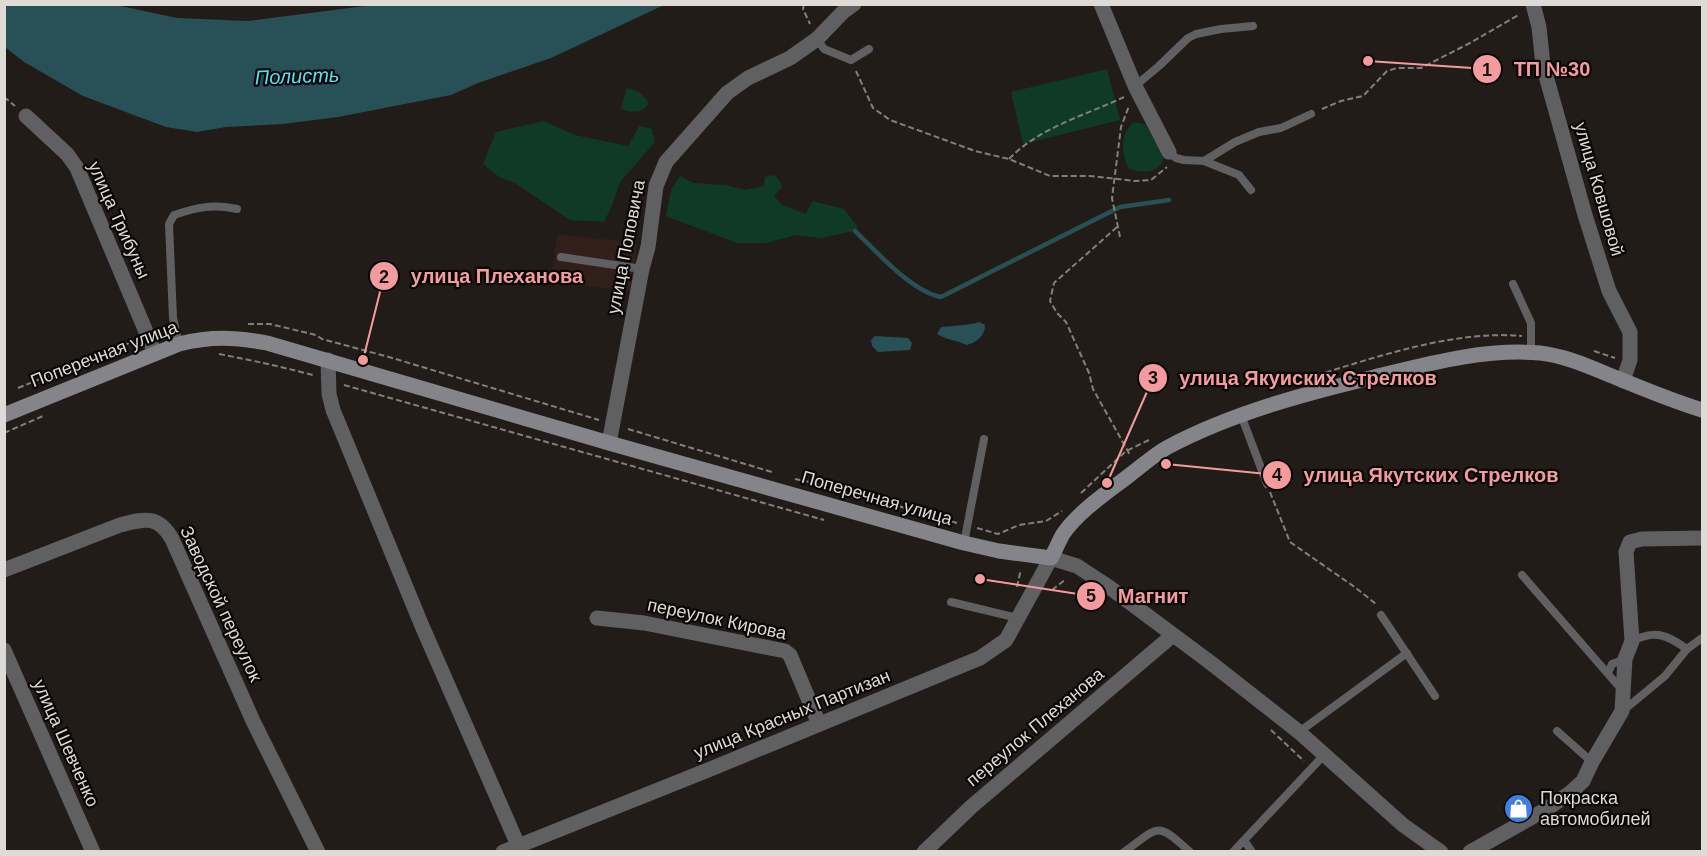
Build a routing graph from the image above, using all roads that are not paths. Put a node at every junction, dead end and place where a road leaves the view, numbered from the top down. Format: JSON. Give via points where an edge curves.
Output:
{"nodes":[{"id":1,"x":854,"y":4,"type":"edge"},
{"id":2,"x":1101,"y":4,"type":"edge"},
{"id":3,"x":1533,"y":5,"type":"edge"},
{"id":4,"x":1253,"y":26,"type":"dead end"},
{"id":5,"x":817,"y":39,"type":"junction"},
{"id":6,"x":869,"y":49,"type":"dead end"},
{"id":7,"x":1135,"y":89,"type":"junction"},
{"id":8,"x":1311,"y":114,"type":"road end"},
{"id":9,"x":26,"y":116,"type":"dead end"},
{"id":10,"x":1172,"y":155,"type":"joint"},
{"id":11,"x":1204,"y":160,"type":"junction"},
{"id":12,"x":1251,"y":190,"type":"dead end"},
{"id":13,"x":237,"y":209,"type":"dead end"},
{"id":14,"x":561,"y":257,"type":"dead end"},
{"id":15,"x":642,"y":269,"type":"junction"},
{"id":16,"x":1513,"y":284,"type":"dead end"},
{"id":17,"x":179,"y":344,"type":"junction"},
{"id":18,"x":155,"y":353,"type":"junction"},
{"id":19,"x":1531,"y":353,"type":"junction"},
{"id":20,"x":328,"y":360,"type":"junction"},
{"id":21,"x":1623,"y":381,"type":"junction"},
{"id":22,"x":1702,"y":410,"type":"edge"},
{"id":23,"x":4,"y":415,"type":"edge"},
{"id":24,"x":1241,"y":415,"type":"junction"},
{"id":25,"x":984,"y":439,"type":"dead end"},
{"id":26,"x":609,"y":443,"type":"junction"},
{"id":27,"x":1267,"y":484,"type":"road end"},
{"id":28,"x":1702,"y":538,"type":"edge"},
{"id":29,"x":964,"y":543,"type":"junction"},
{"id":30,"x":1052,"y":558,"type":"junction"},
{"id":31,"x":4,"y":570,"type":"edge"},
{"id":32,"x":1522,"y":575,"type":"dead end"},
{"id":33,"x":951,"y":602,"type":"dead end"},
{"id":34,"x":1381,"y":615,"type":"road end"},
{"id":35,"x":597,"y":618,"type":"dead end"},
{"id":36,"x":1018,"y":618,"type":"junction"},
{"id":37,"x":1173,"y":635,"type":"junction"},
{"id":38,"x":1702,"y":638,"type":"edge"},
{"id":39,"x":1632,"y":641,"type":"junction"},
{"id":40,"x":1687,"y":649,"type":"junction"},
{"id":41,"x":4,"y":650,"type":"edge"},
{"id":42,"x":1407,"y":653,"type":"junction"},
{"id":43,"x":1625,"y":658,"type":"junction"},
{"id":44,"x":1608,"y":673,"type":"junction"},
{"id":45,"x":1623,"y":691,"type":"junction"},
{"id":46,"x":1434,"y":696,"type":"dead end"},
{"id":47,"x":1622,"y":711,"type":"junction"},
{"id":48,"x":819,"y":724,"type":"junction"},
{"id":49,"x":1557,"y":731,"type":"dead end"},
{"id":50,"x":1299,"y":732,"type":"junction"},
{"id":51,"x":1318,"y":761,"type":"junction"},
{"id":52,"x":1592,"y":762,"type":"junction"},
{"id":53,"x":1244,"y":840,"type":"junction"},
{"id":54,"x":518,"y":845,"type":"junction"},
{"id":55,"x":93,"y":852,"type":"edge"},
{"id":56,"x":318,"y":852,"type":"edge"},
{"id":57,"x":503,"y":852,"type":"edge"},
{"id":58,"x":924,"y":852,"type":"edge"},
{"id":59,"x":1124,"y":852,"type":"edge"},
{"id":60,"x":1190,"y":852,"type":"edge"},
{"id":61,"x":1233,"y":852,"type":"edge"},
{"id":62,"x":1252,"y":852,"type":"edge"},
{"id":63,"x":1441,"y":852,"type":"edge"},
{"id":64,"x":1470,"y":852,"type":"edge"}],
"edges":[{"from":1,"to":5,"type":"street","name":"улица Поповича"},
{"from":2,"to":7,"type":"street"},
{"from":3,"to":21,"type":"street","name":"улица Ковшовой","via":[[1543,65],[1585,215],[1609,291],[1630,332],[1629,362]]},
{"from":4,"to":7,"type":"lane","via":[[1188,38]]},
{"from":5,"to":6,"type":"lane","via":[[824,49],[851,60]]},
{"from":5,"to":15,"type":"street","name":"улица Поповича","via":[[727,93],[666,162],[656,186]]},
{"from":7,"to":10,"type":"street"},
{"from":8,"to":11,"type":"lane","via":[[1235,142]]},
{"from":9,"to":18,"type":"street","name":"улица Трибуны","via":[[77,168]]},
{"from":10,"to":11,"type":"lane"},
{"from":11,"to":12,"type":"lane","via":[[1239,175]]},
{"from":13,"to":17,"type":"lane","via":[[216,205],[195,208],[174,215],[169,224],[173,318]]},
{"from":14,"to":15,"type":"lane"},
{"from":15,"to":26,"type":"street","name":"улица Поповича"},
{"from":16,"to":19,"type":"lane","via":[[1531,323]]},
{"from":17,"to":18,"type":"main road","name":"Поперечная улица"},
{"from":17,"to":20,"type":"main road","name":"Поперечная улица","via":[[207,338],[240,338]]},
{"from":18,"to":23,"type":"main road","name":"Поперечная улица"},
{"from":19,"to":21,"type":"main road","via":[[1562,357]]},
{"from":19,"to":24,"type":"main road","via":[[1469,357],[1409,368]]},
{"from":20,"to":26,"type":"main road","name":"Поперечная улица"},
{"from":20,"to":54,"type":"street","via":[[333,410]]},
{"from":21,"to":22,"type":"main road"},
{"from":24,"to":27,"type":"lane"},
{"from":24,"to":30,"type":"main road","via":[[1166,448],[1079,518],[1064,534]]},
{"from":25,"to":29,"type":"lane"},
{"from":26,"to":29,"type":"main road","name":"Поперечная улица"},
{"from":28,"to":39,"type":"street","via":[[1642,538],[1630,542],[1626,552]]},
{"from":29,"to":30,"type":"main road","name":"Поперечная улица"},
{"from":30,"to":36,"type":"street","name":"улица Красных Партизан"},
{"from":30,"to":37,"type":"street","via":[[1077,566]]},
{"from":31,"to":56,"type":"street","name":"Заводской переулок","via":[[120,525],[139,520],[159,523],[172,539],[253,720]]},
{"from":32,"to":44,"type":"lane"},
{"from":33,"to":36,"type":"lane"},
{"from":34,"to":42,"type":"lane"},
{"from":35,"to":48,"type":"street","name":"переулок Кирова","via":[[644,623],[785,651]]},
{"from":36,"to":48,"type":"street","name":"улица Красных Партизан","via":[[1006,640],[980,658]]},
{"from":37,"to":50,"type":"street"},
{"from":37,"to":58,"type":"street","name":"переулок Плеханова","via":[[971,807]]},
{"from":38,"to":40,"type":"lane"},
{"from":39,"to":40,"type":"lane","via":[[1646,634],[1660,634]]},
{"from":39,"to":43,"type":"street"},
{"from":40,"to":47,"type":"lane","via":[[1665,676]]},
{"from":41,"to":55,"type":"street","name":"улица Шевченко"},
{"from":42,"to":46,"type":"lane"},
{"from":42,"to":50,"type":"lane"},
{"from":43,"to":44,"type":"lane","via":[[1612,664]]},
{"from":43,"to":45,"type":"street"},
{"from":44,"to":45,"type":"lane"},
{"from":45,"to":47,"type":"street"},
{"from":47,"to":52,"type":"street"},
{"from":48,"to":54,"type":"street","name":"улица Красных Партизан"},
{"from":49,"to":52,"type":"lane"},
{"from":50,"to":51,"type":"street"},
{"from":51,"to":53,"type":"lane"},
{"from":51,"to":63,"type":"street"},
{"from":52,"to":64,"type":"street","via":[[1583,781],[1570,794]]},
{"from":53,"to":61,"type":"lane"},
{"from":53,"to":62,"type":"lane"},
{"from":54,"to":57,"type":"street","name":"улица Красных Партизан"},
{"from":59,"to":60,"type":"lane","via":[[1159,829],[1167,831]]}]}
